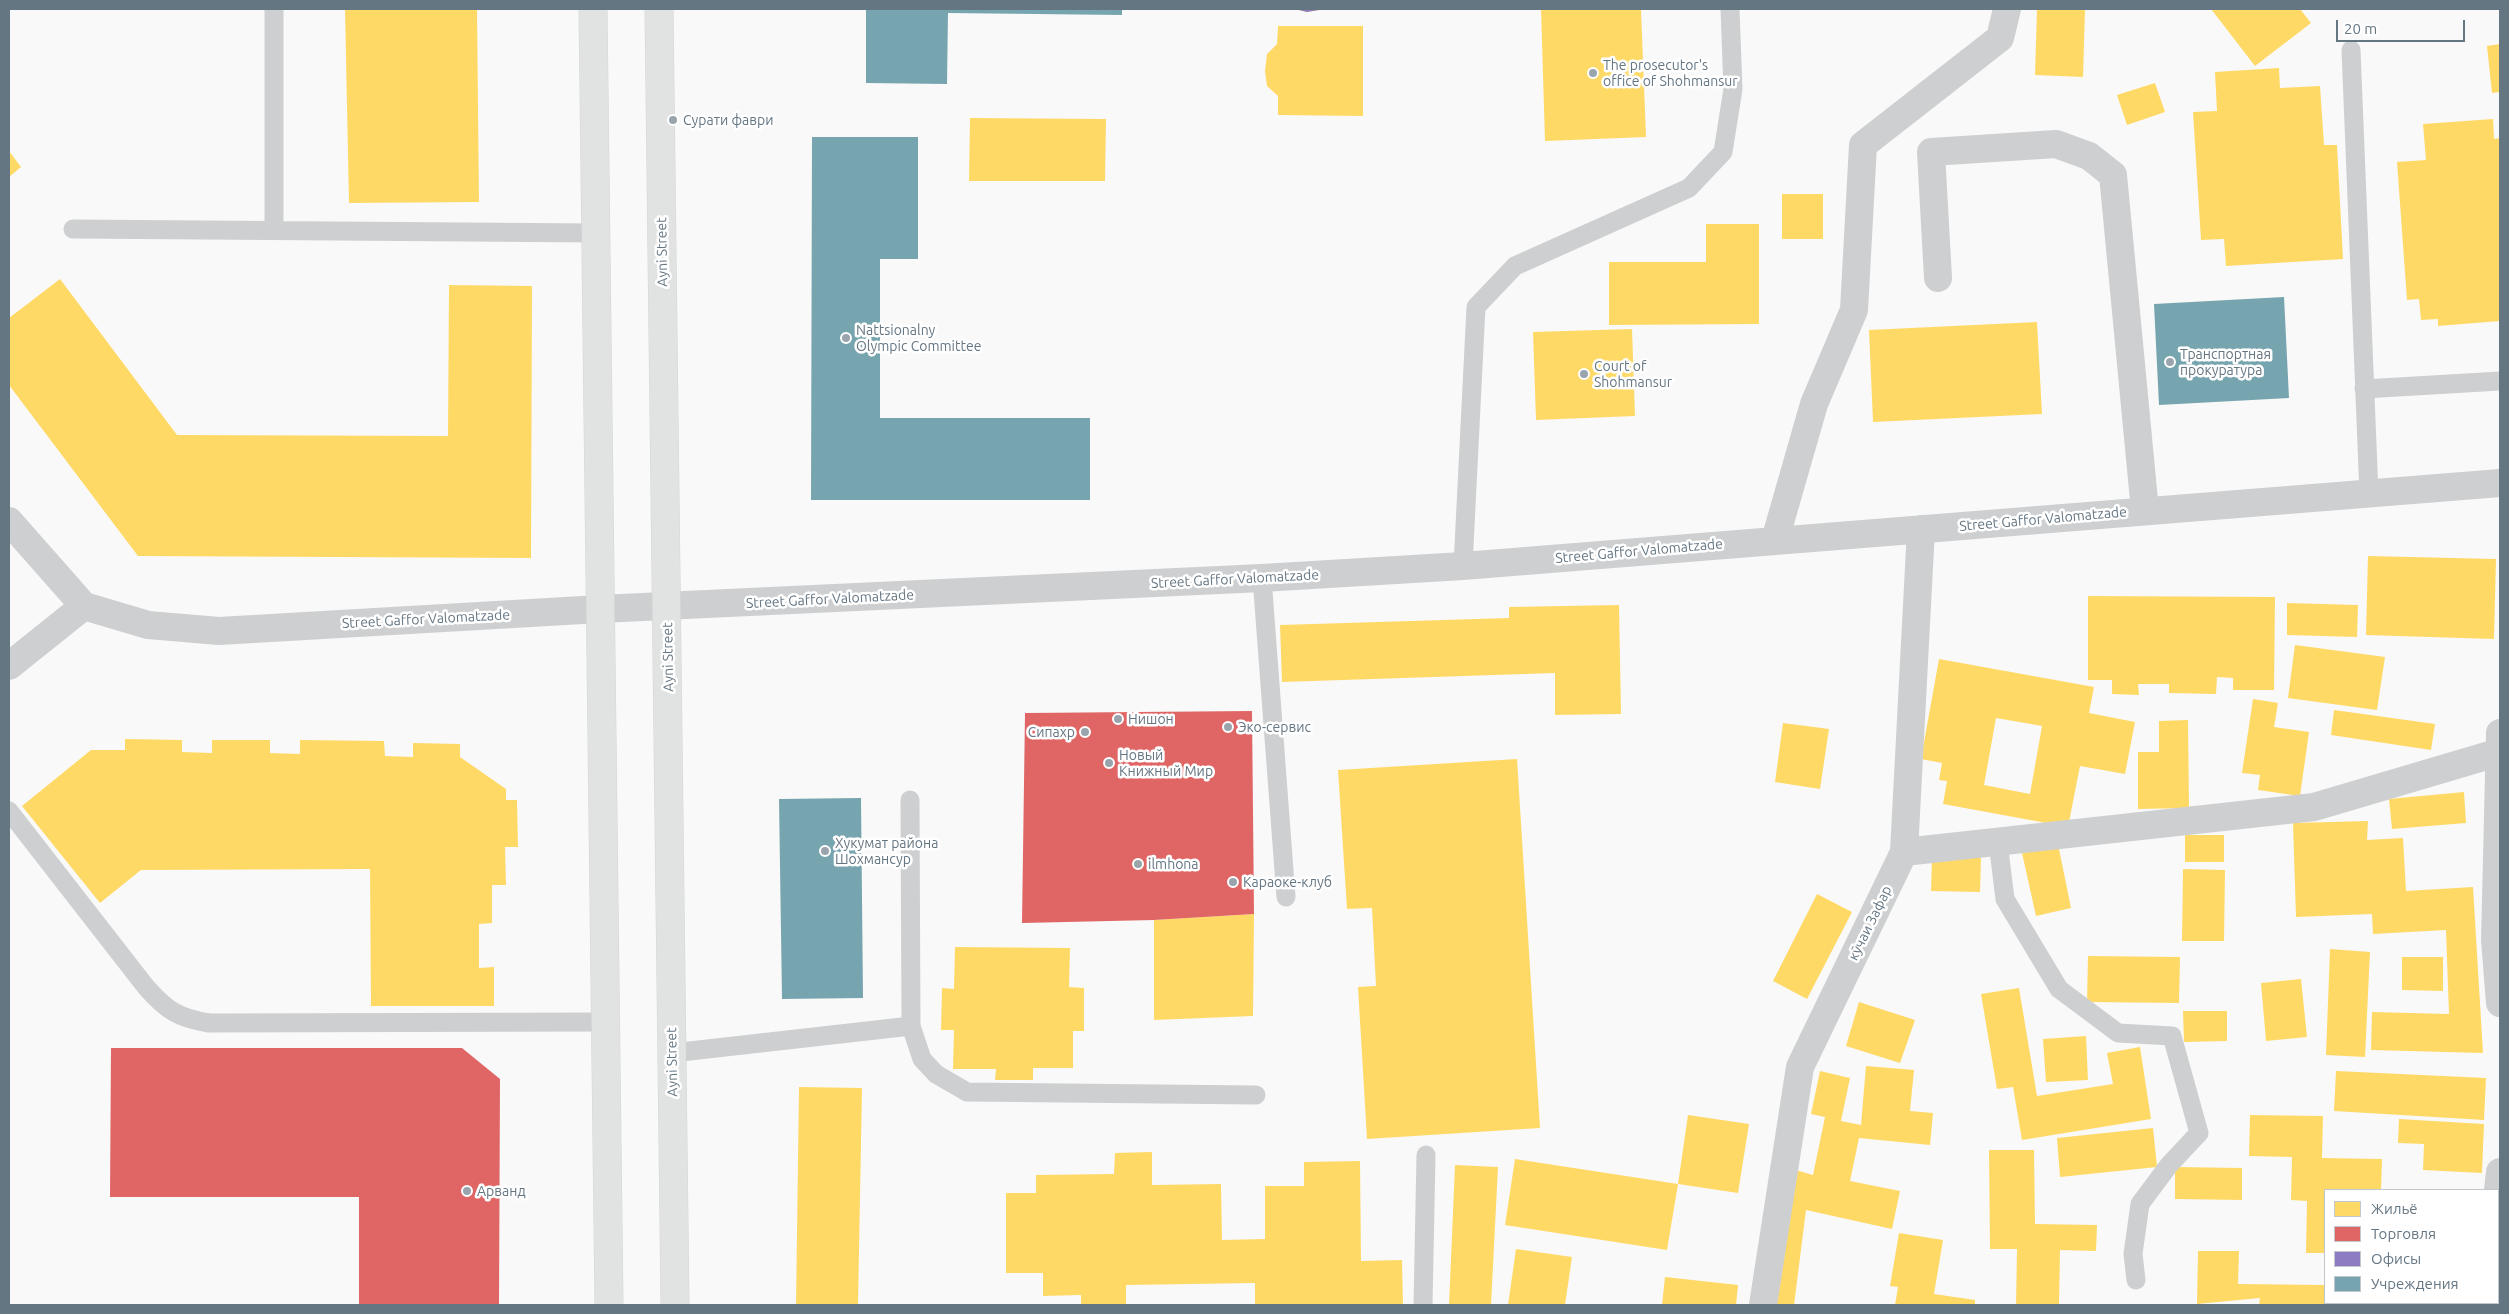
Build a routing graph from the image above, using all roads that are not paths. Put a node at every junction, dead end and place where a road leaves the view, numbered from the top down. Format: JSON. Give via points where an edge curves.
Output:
{"nodes":[{"id":1,"x":274,"y":9,"type":"edge"},
{"id":2,"x":593,"y":9,"type":"edge"},
{"id":3,"x":659,"y":9,"type":"edge"},
{"id":4,"x":1730,"y":9,"type":"edge"},
{"id":5,"x":2007,"y":9,"type":"edge"},
{"id":6,"x":2351,"y":50,"type":"dead end"},
{"id":7,"x":74,"y":229,"type":"dead end"},
{"id":8,"x":274,"y":230,"type":"junction"},
{"id":9,"x":596,"y":233,"type":"junction"},
{"id":10,"x":1938,"y":278,"type":"dead end"},
{"id":11,"x":2500,"y":380,"type":"edge"},
{"id":12,"x":2364,"y":389,"type":"junction"},
{"id":13,"x":2500,"y":483,"type":"edge"},
{"id":14,"x":2369,"y":494,"type":"junction"},
{"id":15,"x":2145,"y":511,"type":"junction"},
{"id":16,"x":9,"y":521,"type":"edge"},
{"id":17,"x":1921,"y":529,"type":"junction"},
{"id":18,"x":1775,"y":540,"type":"junction"},
{"id":19,"x":1463,"y":566,"type":"junction"},
{"id":20,"x":1262,"y":578,"type":"junction"},
{"id":21,"x":84,"y":606,"type":"junction"},
{"id":22,"x":667,"y":606,"type":"junction"},
{"id":23,"x":600,"y":609,"type":"junction"},
{"id":24,"x":9,"y":666,"type":"edge"},
{"id":25,"x":2500,"y":732,"type":"edge"},
{"id":26,"x":2500,"y":752,"type":"edge"},
{"id":27,"x":910,"y":800,"type":"dead end"},
{"id":28,"x":9,"y":812,"type":"edge"},
{"id":29,"x":1998,"y":842,"type":"junction"},
{"id":30,"x":1904,"y":852,"type":"junction"},
{"id":31,"x":1286,"y":897,"type":"dead end"},
{"id":32,"x":2500,"y":1002,"type":"edge"},
{"id":33,"x":606,"y":1022,"type":"junction"},
{"id":34,"x":911,"y":1026,"type":"junction"},
{"id":35,"x":672,"y":1053,"type":"junction"},
{"id":36,"x":1256,"y":1095,"type":"dead end"},
{"id":37,"x":1426,"y":1155,"type":"dead end"},
{"id":38,"x":2500,"y":1172,"type":"edge"},
{"id":39,"x":2498,"y":1189,"type":"edge"},
{"id":40,"x":2136,"y":1280,"type":"dead end"},
{"id":41,"x":609,"y":1305,"type":"edge"},
{"id":42,"x":675,"y":1305,"type":"edge"},
{"id":43,"x":1424,"y":1305,"type":"edge"},
{"id":44,"x":1763,"y":1305,"type":"edge"}],
"edges":[{"from":1,"to":8,"type":"lane"},
{"from":2,"to":9,"type":"highway"},
{"from":3,"to":22,"type":"highway","name":"Ayni Street"},
{"from":4,"to":19,"type":"lane","via":[[1732,89],[1723,152],[1689,188],[1515,266],[1476,306]]},
{"from":5,"to":18,"type":"street","via":[[2000,38],[1863,145],[1854,310],[1814,404]]},
{"from":6,"to":12,"type":"lane"},
{"from":7,"to":8,"type":"lane"},
{"from":8,"to":9,"type":"lane"},
{"from":9,"to":23,"type":"highway"},
{"from":10,"to":15,"type":"street","via":[[1931,152],[2056,144],[2089,156],[2114,175]]},
{"from":11,"to":12,"type":"lane"},
{"from":12,"to":14,"type":"lane"},
{"from":13,"to":14,"type":"street","name":"Street Gaffor Valomatzade"},
{"from":14,"to":15,"type":"street","name":"Street Gaffor Valomatzade"},
{"from":15,"to":17,"type":"street","name":"Street Gaffor Valomatzade"},
{"from":16,"to":21,"type":"street"},
{"from":17,"to":18,"type":"street","name":"Street Gaffor Valomatzade"},
{"from":17,"to":30,"type":"street","name":"кӯчаи Зафар"},
{"from":18,"to":19,"type":"street","name":"Street Gaffor Valomatzade"},
{"from":19,"to":20,"type":"street","name":"Street Gaffor Valomatzade"},
{"from":20,"to":22,"type":"street","name":"Street Gaffor Valomatzade"},
{"from":20,"to":31,"type":"lane"},
{"from":21,"to":23,"type":"street","name":"Street Gaffor Valomatzade","via":[[148,624],[219,631]]},
{"from":21,"to":24,"type":"street"},
{"from":22,"to":23,"type":"street","name":"Street Gaffor Valomatzade"},
{"from":22,"to":35,"type":"highway","name":"Ayni Street"},
{"from":23,"to":33,"type":"highway"},
{"from":25,"to":26,"type":"street"},
{"from":26,"to":29,"type":"street","via":[[2314,807]]},
{"from":26,"to":32,"type":"street","via":[[2495,940]]},
{"from":27,"to":34,"type":"lane"},
{"from":28,"to":33,"type":"lane","via":[[146,988],[172,1013],[189,1020],[209,1023]]},
{"from":29,"to":30,"type":"street"},
{"from":29,"to":40,"type":"lane","via":[[2005,899],[2059,989],[2118,1032],[2172,1036],[2200,1133],[2169,1165],[2140,1204],[2133,1254]]},
{"from":30,"to":44,"type":"street","name":"кӯчаи Зафар","via":[[1800,1067]]},
{"from":33,"to":41,"type":"highway"},
{"from":34,"to":35,"type":"lane"},
{"from":34,"to":36,"type":"lane","via":[[922,1059],[936,1074],[967,1092]]},
{"from":35,"to":42,"type":"highway","name":"Ayni Street"},
{"from":37,"to":43,"type":"lane"},
{"from":38,"to":39,"type":"street"}]}
